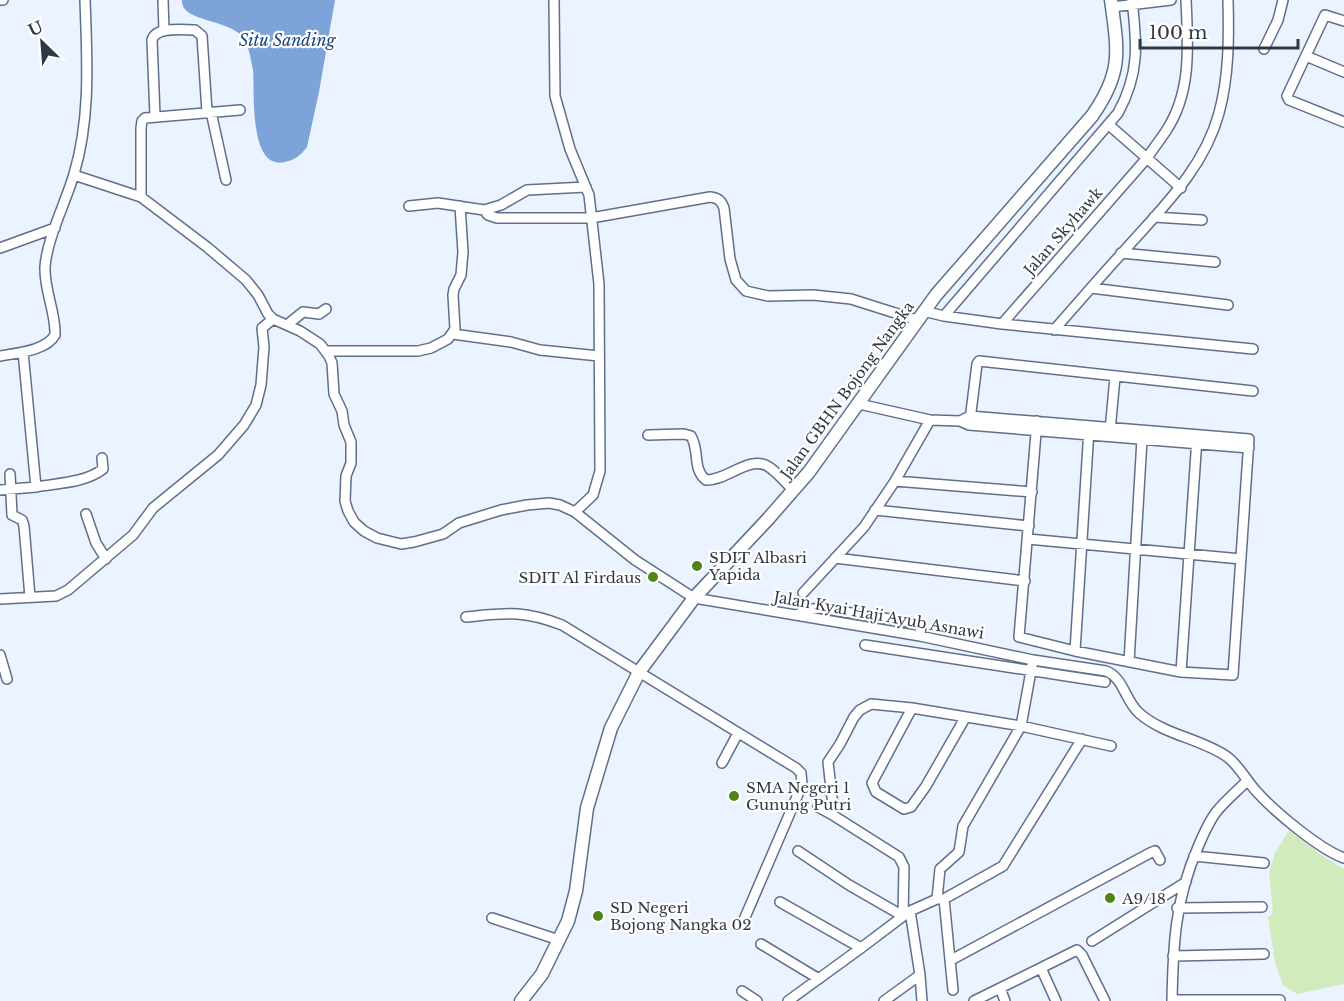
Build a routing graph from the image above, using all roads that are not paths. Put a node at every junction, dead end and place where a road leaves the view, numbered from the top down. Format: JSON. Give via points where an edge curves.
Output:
{"nodes":[{"id":1,"x":85,"y":0,"type":"edge"},
{"id":2,"x":163,"y":0,"type":"edge"},
{"id":3,"x":554,"y":0,"type":"edge"},
{"id":4,"x":1171,"y":0,"type":"edge"},
{"id":5,"x":1186,"y":0,"type":"edge"},
{"id":6,"x":1228,"y":0,"type":"edge"},
{"id":7,"x":1283,"y":0,"type":"edge"},
{"id":8,"x":1133,"y":2,"type":"edge"},
{"id":9,"x":1112,"y":3,"type":"edge"},
{"id":10,"x":1344,"y":21,"type":"edge"},
{"id":11,"x":164,"y":31,"type":"junction"},
{"id":12,"x":1264,"y":49,"type":"dead end"},
{"id":13,"x":1306,"y":56,"type":"junction"},
{"id":14,"x":1344,"y":72,"type":"edge"},
{"id":15,"x":240,"y":110,"type":"dead end"},
{"id":16,"x":209,"y":112,"type":"junction"},
{"id":17,"x":156,"y":116,"type":"junction"},
{"id":18,"x":1344,"y":122,"type":"edge"},
{"id":19,"x":1109,"y":125,"type":"junction"},
{"id":20,"x":1147,"y":158,"type":"junction"},
{"id":21,"x":74,"y":175,"type":"junction"},
{"id":22,"x":226,"y":180,"type":"dead end"},
{"id":23,"x":586,"y":187,"type":"junction"},
{"id":24,"x":1181,"y":188,"type":"junction"},
{"id":25,"x":141,"y":197,"type":"junction"},
{"id":26,"x":409,"y":206,"type":"dead end"},
{"id":27,"x":460,"y":206,"type":"junction"},
{"id":28,"x":484,"y":210,"type":"junction"},
{"id":29,"x":1154,"y":217,"type":"junction"},
{"id":30,"x":591,"y":218,"type":"junction"},
{"id":31,"x":1202,"y":220,"type":"dead end"},
{"id":32,"x":55,"y":228,"type":"junction"},
{"id":33,"x":0,"y":248,"type":"edge"},
{"id":34,"x":1121,"y":253,"type":"junction"},
{"id":35,"x":1215,"y":262,"type":"dead end"},
{"id":36,"x":1091,"y":288,"type":"junction"},
{"id":37,"x":1228,"y":305,"type":"dead end"},
{"id":38,"x":326,"y":309,"type":"dead end"},
{"id":39,"x":920,"y":315,"type":"junction"},
{"id":40,"x":944,"y":316,"type":"junction"},
{"id":41,"x":273,"y":319,"type":"junction"},
{"id":42,"x":1002,"y":324,"type":"junction"},
{"id":43,"x":287,"y":325,"type":"junction"},
{"id":44,"x":1054,"y":330,"type":"junction"},
{"id":45,"x":453,"y":334,"type":"junction"},
{"id":46,"x":1253,"y":349,"type":"dead end"},
{"id":47,"x":326,"y":351,"type":"junction"},
{"id":48,"x":23,"y":352,"type":"junction"},
{"id":49,"x":0,"y":356,"type":"edge"},
{"id":50,"x":599,"y":356,"type":"junction"},
{"id":51,"x":1115,"y":377,"type":"junction"},
{"id":52,"x":1253,"y":391,"type":"dead end"},
{"id":53,"x":859,"y":404,"type":"junction"},
{"id":54,"x":930,"y":420,"type":"junction"},
{"id":55,"x":966,"y":420,"type":"junction"},
{"id":56,"x":1037,"y":426,"type":"junction"},
{"id":57,"x":1089,"y":430,"type":"junction"},
{"id":58,"x":1110,"y":432,"type":"junction"},
{"id":59,"x":648,"y":435,"type":"dead end"},
{"id":60,"x":1142,"y":439,"type":"junction"},
{"id":61,"x":1197,"y":439,"type":"junction"},
{"id":62,"x":102,"y":458,"type":"dead end"},
{"id":63,"x":10,"y":474,"type":"dead end"},
{"id":64,"x":895,"y":481,"type":"junction"},
{"id":65,"x":36,"y":487,"type":"junction"},
{"id":66,"x":0,"y":490,"type":"edge"},
{"id":67,"x":11,"y":490,"type":"junction"},
{"id":68,"x":793,"y":490,"type":"junction"},
{"id":69,"x":1032,"y":492,"type":"junction"},
{"id":70,"x":875,"y":510,"type":"junction"},
{"id":71,"x":575,"y":512,"type":"junction"},
{"id":72,"x":86,"y":514,"type":"dead end"},
{"id":73,"x":1029,"y":526,"type":"junction"},
{"id":74,"x":1028,"y":539,"type":"junction"},
{"id":75,"x":1082,"y":544,"type":"junction"},
{"id":76,"x":1136,"y":549,"type":"junction"},
{"id":77,"x":1189,"y":554,"type":"junction"},
{"id":78,"x":836,"y":558,"type":"junction"},
{"id":79,"x":106,"y":559,"type":"junction"},
{"id":80,"x":1241,"y":559,"type":"junction"},
{"id":81,"x":1025,"y":581,"type":"junction"},
{"id":82,"x":803,"y":593,"type":"dead end"},
{"id":83,"x":30,"y":597,"type":"junction"},
{"id":84,"x":0,"y":598,"type":"edge"},
{"id":85,"x":694,"y":598,"type":"junction"},
{"id":86,"x":797,"y":615,"type":"junction"},
{"id":87,"x":466,"y":617,"type":"dead end"},
{"id":88,"x":877,"y":629,"type":"junction"},
{"id":89,"x":920,"y":636,"type":"junction"},
{"id":90,"x":1075,"y":651,"type":"junction"},
{"id":91,"x":0,"y":655,"type":"edge"},
{"id":92,"x":1033,"y":660,"type":"junction"},
{"id":93,"x":1129,"y":662,"type":"junction"},
{"id":94,"x":1030,"y":671,"type":"junction"},
{"id":95,"x":639,"y":672,"type":"junction"},
{"id":96,"x":1181,"y":672,"type":"junction"},
{"id":97,"x":7,"y":678,"type":"dead end"},
{"id":98,"x":1105,"y":682,"type":"dead end"},
{"id":99,"x":912,"y":708,"type":"junction"},
{"id":100,"x":965,"y":718,"type":"junction"},
{"id":101,"x":1022,"y":726,"type":"junction"},
{"id":102,"x":738,"y":733,"type":"junction"},
{"id":103,"x":1082,"y":739,"type":"junction"},
{"id":104,"x":1111,"y":746,"type":"dead end"},
{"id":105,"x":722,"y":763,"type":"dead end"},
{"id":106,"x":1247,"y":782,"type":"junction"},
{"id":107,"x":818,"y":807,"type":"dead end"},
{"id":108,"x":831,"y":814,"type":"junction"},
{"id":109,"x":798,"y":851,"type":"dead end"},
{"id":110,"x":1194,"y":856,"type":"junction"},
{"id":111,"x":1344,"y":858,"type":"edge"},
{"id":112,"x":1160,"y":860,"type":"dead end"},
{"id":113,"x":1264,"y":862,"type":"dead end"},
{"id":114,"x":1186,"y":882,"type":"junction"},
{"id":115,"x":940,"y":899,"type":"junction"},
{"id":116,"x":780,"y":902,"type":"dead end"},
{"id":117,"x":1262,"y":907,"type":"dead end"},
{"id":118,"x":1177,"y":908,"type":"junction"},
{"id":119,"x":906,"y":913,"type":"junction"},
{"id":120,"x":492,"y":918,"type":"dead end"},
{"id":121,"x":743,"y":922,"type":"dead end"},
{"id":122,"x":559,"y":940,"type":"junction"},
{"id":123,"x":1092,"y":941,"type":"dead end"},
{"id":124,"x":761,"y":944,"type":"dead end"},
{"id":125,"x":861,"y":948,"type":"junction"},
{"id":126,"x":1264,"y":954,"type":"dead end"},
{"id":127,"x":1173,"y":956,"type":"junction"},
{"id":128,"x":951,"y":960,"type":"junction"},
{"id":129,"x":1041,"y":968,"type":"junction"},
{"id":130,"x":920,"y":975,"type":"junction"},
{"id":131,"x":819,"y":979,"type":"junction"},
{"id":132,"x":1000,"y":988,"type":"junction"},
{"id":133,"x":953,"y":990,"type":"dead end"},
{"id":134,"x":742,"y":991,"type":"dead end"},
{"id":135,"x":1172,"y":1000,"type":"edge"},
{"id":136,"x":1280,"y":1000,"type":"edge"},
{"id":137,"x":521,"y":1001,"type":"edge"},
{"id":138,"x":757,"y":1001,"type":"edge"},
{"id":139,"x":788,"y":1001,"type":"edge"},
{"id":140,"x":884,"y":1001,"type":"edge"},
{"id":141,"x":922,"y":1001,"type":"edge"},
{"id":142,"x":974,"y":1001,"type":"edge"},
{"id":143,"x":1005,"y":1001,"type":"edge"},
{"id":144,"x":1056,"y":1001,"type":"edge"},
{"id":145,"x":1105,"y":1001,"type":"edge"}],
"edges":[{"from":1,"to":21,"type":"street","via":[[86,107]]},
{"from":2,"to":11,"type":"street"},
{"from":3,"to":23,"type":"street","via":[[555,96],[570,150]]},
{"from":4,"to":8,"type":"street"},
{"from":5,"to":20,"type":"street","name":"Jalan Skyhawk","via":[[1185,84],[1167,130]]},
{"from":6,"to":24,"type":"street","via":[[1228,59],[1219,114],[1205,148]]},
{"from":7,"to":12,"type":"street"},
{"from":8,"to":9,"type":"street"},
{"from":8,"to":19,"type":"street","via":[[1137,38],[1133,76],[1125,100]]},
{"from":9,"to":39,"type":"street","name":"Jalan GBHN Bojong Nangka","via":[[1116,67],[1100,105]]},
{"from":10,"to":13,"type":"street","via":[[1326,15]]},
{"from":11,"to":16,"type":"street","via":[[195,30],[202,36]]},
{"from":11,"to":17,"type":"street","via":[[156,33],[152,40]]},
{"from":13,"to":14,"type":"street"},
{"from":13,"to":18,"type":"street","via":[[1287,98]]},
{"from":15,"to":16,"type":"street"},
{"from":16,"to":17,"type":"street"},
{"from":16,"to":22,"type":"street"},
{"from":17,"to":25,"type":"street","via":[[142,121]]},
{"from":19,"to":20,"type":"street"},
{"from":19,"to":40,"type":"street"},
{"from":20,"to":24,"type":"street"},
{"from":20,"to":42,"type":"street","name":"Jalan Skyhawk"},
{"from":21,"to":25,"type":"street"},
{"from":21,"to":32,"type":"street"},
{"from":23,"to":28,"type":"street","via":[[527,190]]},
{"from":23,"to":30,"type":"street"},
{"from":24,"to":29,"type":"street"},
{"from":25,"to":41,"type":"street","via":[[246,280]]},
{"from":26,"to":27,"type":"street"},
{"from":27,"to":28,"type":"street"},
{"from":27,"to":45,"type":"street","via":[[463,269],[454,289]]},
{"from":28,"to":30,"type":"street","via":[[497,218]]},
{"from":29,"to":31,"type":"street"},
{"from":29,"to":34,"type":"street"},
{"from":30,"to":39,"type":"street","via":[[717,198],[724,208],[736,280],[746,291],[768,296],[851,298]]},
{"from":30,"to":50,"type":"street","via":[[599,284]]},
{"from":32,"to":33,"type":"street"},
{"from":32,"to":48,"type":"street","via":[[45,268],[55,335],[49,342]]},
{"from":34,"to":35,"type":"street"},
{"from":34,"to":36,"type":"street"},
{"from":36,"to":37,"type":"street"},
{"from":36,"to":44,"type":"street"},
{"from":38,"to":43,"type":"street","via":[[319,314],[303,312]]},
{"from":39,"to":40,"type":"street"},
{"from":39,"to":53,"type":"street","name":"Jalan GBHN Bojong Nangka"},
{"from":40,"to":42,"type":"street"},
{"from":41,"to":43,"type":"street"},
{"from":41,"to":79,"type":"street","via":[[262,328],[261,385],[249,417],[218,455],[153,508],[133,535]]},
{"from":42,"to":44,"type":"street"},
{"from":43,"to":47,"type":"street"},
{"from":44,"to":46,"type":"street"},
{"from":45,"to":47,"type":"street","via":[[418,351]]},
{"from":45,"to":50,"type":"street","via":[[511,342],[540,351]]},
{"from":47,"to":71,"type":"street","name":"Jalan Kyai Haji Ayub Asnawi","via":[[332,363],[334,394],[351,442],[345,501],[354,522],[364,531],[401,543],[443,534],[459,523],[527,505],[549,503]]},
{"from":48,"to":49,"type":"street"},
{"from":48,"to":65,"type":"street"},
{"from":50,"to":71,"type":"street","via":[[600,471],[593,495]]},
{"from":51,"to":52,"type":"street"},
{"from":51,"to":55,"type":"street","via":[[978,361]]},
{"from":51,"to":58,"type":"street"},
{"from":53,"to":54,"type":"street"},
{"from":53,"to":68,"type":"street","name":"Jalan GBHN Bojong Nangka"},
{"from":54,"to":55,"type":"street"},
{"from":54,"to":64,"type":"street"},
{"from":55,"to":56,"type":"street"},
{"from":56,"to":57,"type":"street"},
{"from":56,"to":69,"type":"street"},
{"from":57,"to":58,"type":"street"},
{"from":57,"to":75,"type":"street"},
{"from":58,"to":60,"type":"street"},
{"from":58,"to":61,"type":"street"},
{"from":59,"to":68,"type":"street","via":[[691,436],[697,450],[696,467],[706,480],[763,463]]},
{"from":60,"to":61,"type":"street"},
{"from":60,"to":76,"type":"street"},
{"from":61,"to":77,"type":"street"},
{"from":61,"to":80,"type":"street","via":[[1249,448]]},
{"from":62,"to":65,"type":"street","via":[[103,469],[94,474]]},
{"from":63,"to":67,"type":"street"},
{"from":64,"to":69,"type":"street"},
{"from":64,"to":70,"type":"street"},
{"from":65,"to":67,"type":"street"},
{"from":66,"to":67,"type":"street"},
{"from":67,"to":83,"type":"street","via":[[12,515],[22,520],[24,526]]},
{"from":68,"to":85,"type":"street","name":"Jalan GBHN Bojong Nangka"},
{"from":69,"to":73,"type":"street"},
{"from":70,"to":73,"type":"street"},
{"from":70,"to":78,"type":"street"},
{"from":71,"to":85,"type":"street","name":"Jalan Kyai Haji Ayub Asnawi","via":[[635,560]]},
{"from":72,"to":79,"type":"street"},
{"from":73,"to":74,"type":"street"},
{"from":74,"to":75,"type":"street"},
{"from":74,"to":81,"type":"street"},
{"from":75,"to":76,"type":"street"},
{"from":75,"to":90,"type":"street"},
{"from":76,"to":77,"type":"street"},
{"from":76,"to":93,"type":"street"},
{"from":77,"to":80,"type":"street"},
{"from":77,"to":96,"type":"street"},
{"from":78,"to":81,"type":"street"},
{"from":78,"to":82,"type":"street"},
{"from":79,"to":83,"type":"street","via":[[56,596]]},
{"from":80,"to":96,"type":"street","via":[[1234,674]]},
{"from":81,"to":90,"type":"street","via":[[1019,637]]},
{"from":83,"to":84,"type":"street"},
{"from":85,"to":86,"type":"street","name":"Jalan Kyai Haji Ayub Asnawi"},
{"from":85,"to":95,"type":"street","name":"Jalan GBHN Bojong Nangka"},
{"from":86,"to":88,"type":"street","name":"Jalan Kyai Haji Ayub Asnawi"},
{"from":86,"to":89,"type":"street","via":[[820,608],[921,624]]},
{"from":87,"to":95,"type":"street","via":[[513,612],[539,616],[562,625]]},
{"from":88,"to":89,"type":"street","name":"Jalan Kyai Haji Ayub Asnawi"},
{"from":88,"to":94,"type":"street","via":[[870,646]]},
{"from":89,"to":92,"type":"street","name":"Jalan Kyai Haji Ayub Asnawi"},
{"from":90,"to":93,"type":"street"},
{"from":91,"to":97,"type":"street"},
{"from":92,"to":94,"type":"street"},
{"from":92,"to":106,"type":"street","name":"Jalan Kyai Haji Ayub Asnawi","via":[[1113,674],[1133,708],[1144,717],[1227,757]]},
{"from":93,"to":96,"type":"street"},
{"from":94,"to":98,"type":"street"},
{"from":94,"to":101,"type":"street"},
{"from":95,"to":102,"type":"street"},
{"from":95,"to":122,"type":"street","name":"Jalan GBHN Bojong Nangka","via":[[611,728],[601,761],[585,816],[576,891]]},
{"from":99,"to":100,"type":"street"},
{"from":99,"to":100,"type":"street","via":[[872,783],[876,792],[904,808],[911,807],[926,786]]},
{"from":99,"to":108,"type":"street","via":[[871,704],[854,717],[828,762]]},
{"from":100,"to":101,"type":"street"},
{"from":101,"to":103,"type":"street"},
{"from":101,"to":115,"type":"street","via":[[963,826],[959,852],[940,869]]},
{"from":102,"to":105,"type":"street"},
{"from":102,"to":121,"type":"street","via":[[796,768],[802,778]]},
{"from":103,"to":104,"type":"street"},
{"from":103,"to":115,"type":"street","via":[[1003,866]]},
{"from":106,"to":110,"type":"street","via":[[1217,812]]},
{"from":106,"to":111,"type":"street","via":[[1306,834]]},
{"from":107,"to":108,"type":"street"},
{"from":108,"to":119,"type":"street","via":[[899,857],[904,867]]},
{"from":109,"to":119,"type":"street","via":[[849,885]]},
{"from":110,"to":113,"type":"street"},
{"from":110,"to":114,"type":"street"},
{"from":112,"to":128,"type":"street","via":[[1155,852],[1150,852]]},
{"from":114,"to":118,"type":"street"},
{"from":114,"to":123,"type":"street"},
{"from":115,"to":119,"type":"street"},
{"from":115,"to":128,"type":"street"},
{"from":116,"to":125,"type":"street"},
{"from":117,"to":118,"type":"street"},
{"from":118,"to":127,"type":"street"},
{"from":119,"to":125,"type":"street"},
{"from":119,"to":130,"type":"street"},
{"from":120,"to":122,"type":"street"},
{"from":122,"to":137,"type":"street","name":"Jalan GBHN Bojong Nangka","via":[[542,974]]},
{"from":124,"to":131,"type":"street"},
{"from":125,"to":131,"type":"street"},
{"from":126,"to":127,"type":"street"},
{"from":127,"to":135,"type":"street"},
{"from":128,"to":133,"type":"street"},
{"from":129,"to":132,"type":"street"},
{"from":129,"to":144,"type":"street"},
{"from":129,"to":145,"type":"street","via":[[1080,951]]},
{"from":130,"to":140,"type":"street"},
{"from":130,"to":141,"type":"street"},
{"from":131,"to":139,"type":"street"},
{"from":132,"to":142,"type":"street"},
{"from":132,"to":143,"type":"street"},
{"from":134,"to":138,"type":"street"},
{"from":135,"to":136,"type":"street"}]}
